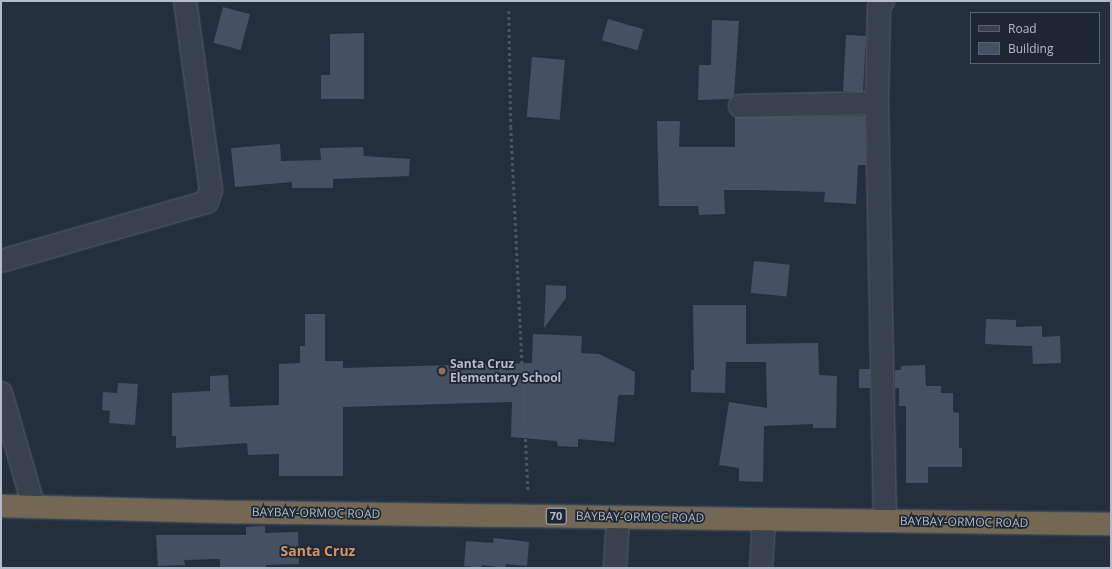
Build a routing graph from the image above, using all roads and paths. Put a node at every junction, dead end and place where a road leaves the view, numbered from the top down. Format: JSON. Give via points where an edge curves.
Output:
{"nodes":[{"id":1,"x":185,"y":1,"type":"edge"},
{"id":2,"x":883,"y":1,"type":"edge"},
{"id":3,"x":509,"y":11,"type":"dead end"},
{"id":4,"x":877,"y":103,"type":"junction"},
{"id":5,"x":740,"y":106,"type":"dead end"},
{"id":6,"x":1,"y":261,"type":"edge"},
{"id":7,"x":1,"y":393,"type":"edge"},
{"id":8,"x":1,"y":506,"type":"edge"},
{"id":9,"x":34,"y":507,"type":"junction"},
{"id":10,"x":529,"y":515,"type":"junction"},
{"id":11,"x":618,"y":517,"type":"junction"},
{"id":12,"x":764,"y":520,"type":"junction"},
{"id":13,"x":885,"y":521,"type":"junction"},
{"id":14,"x":1111,"y":524,"type":"edge"},
{"id":15,"x":615,"y":568,"type":"edge"},
{"id":16,"x":761,"y":568,"type":"edge"}],
"edges":[{"from":1,"to":6,"type":"street","via":[[211,190],[207,202]]},
{"from":2,"to":4,"type":"street","via":[[879,7]]},
{"from":3,"to":10,"type":"path","via":[[511,127]]},
{"from":4,"to":5,"type":"street"},
{"from":4,"to":13,"type":"street"},
{"from":7,"to":9,"type":"street"},
{"from":8,"to":9,"type":"highway","name":"BAYBAY-ORMOC ROAD","number":"70"},
{"from":9,"to":10,"type":"highway","name":"BAYBAY-ORMOC ROAD","number":"70"},
{"from":10,"to":11,"type":"highway","name":"BAYBAY-ORMOC ROAD","number":"70"},
{"from":11,"to":12,"type":"highway","name":"BAYBAY-ORMOC ROAD","number":"70"},
{"from":11,"to":15,"type":"street"},
{"from":12,"to":13,"type":"highway","name":"BAYBAY-ORMOC ROAD","number":"70"},
{"from":12,"to":16,"type":"street"},
{"from":13,"to":14,"type":"highway","name":"BAYBAY-ORMOC ROAD","number":"70"}]}
